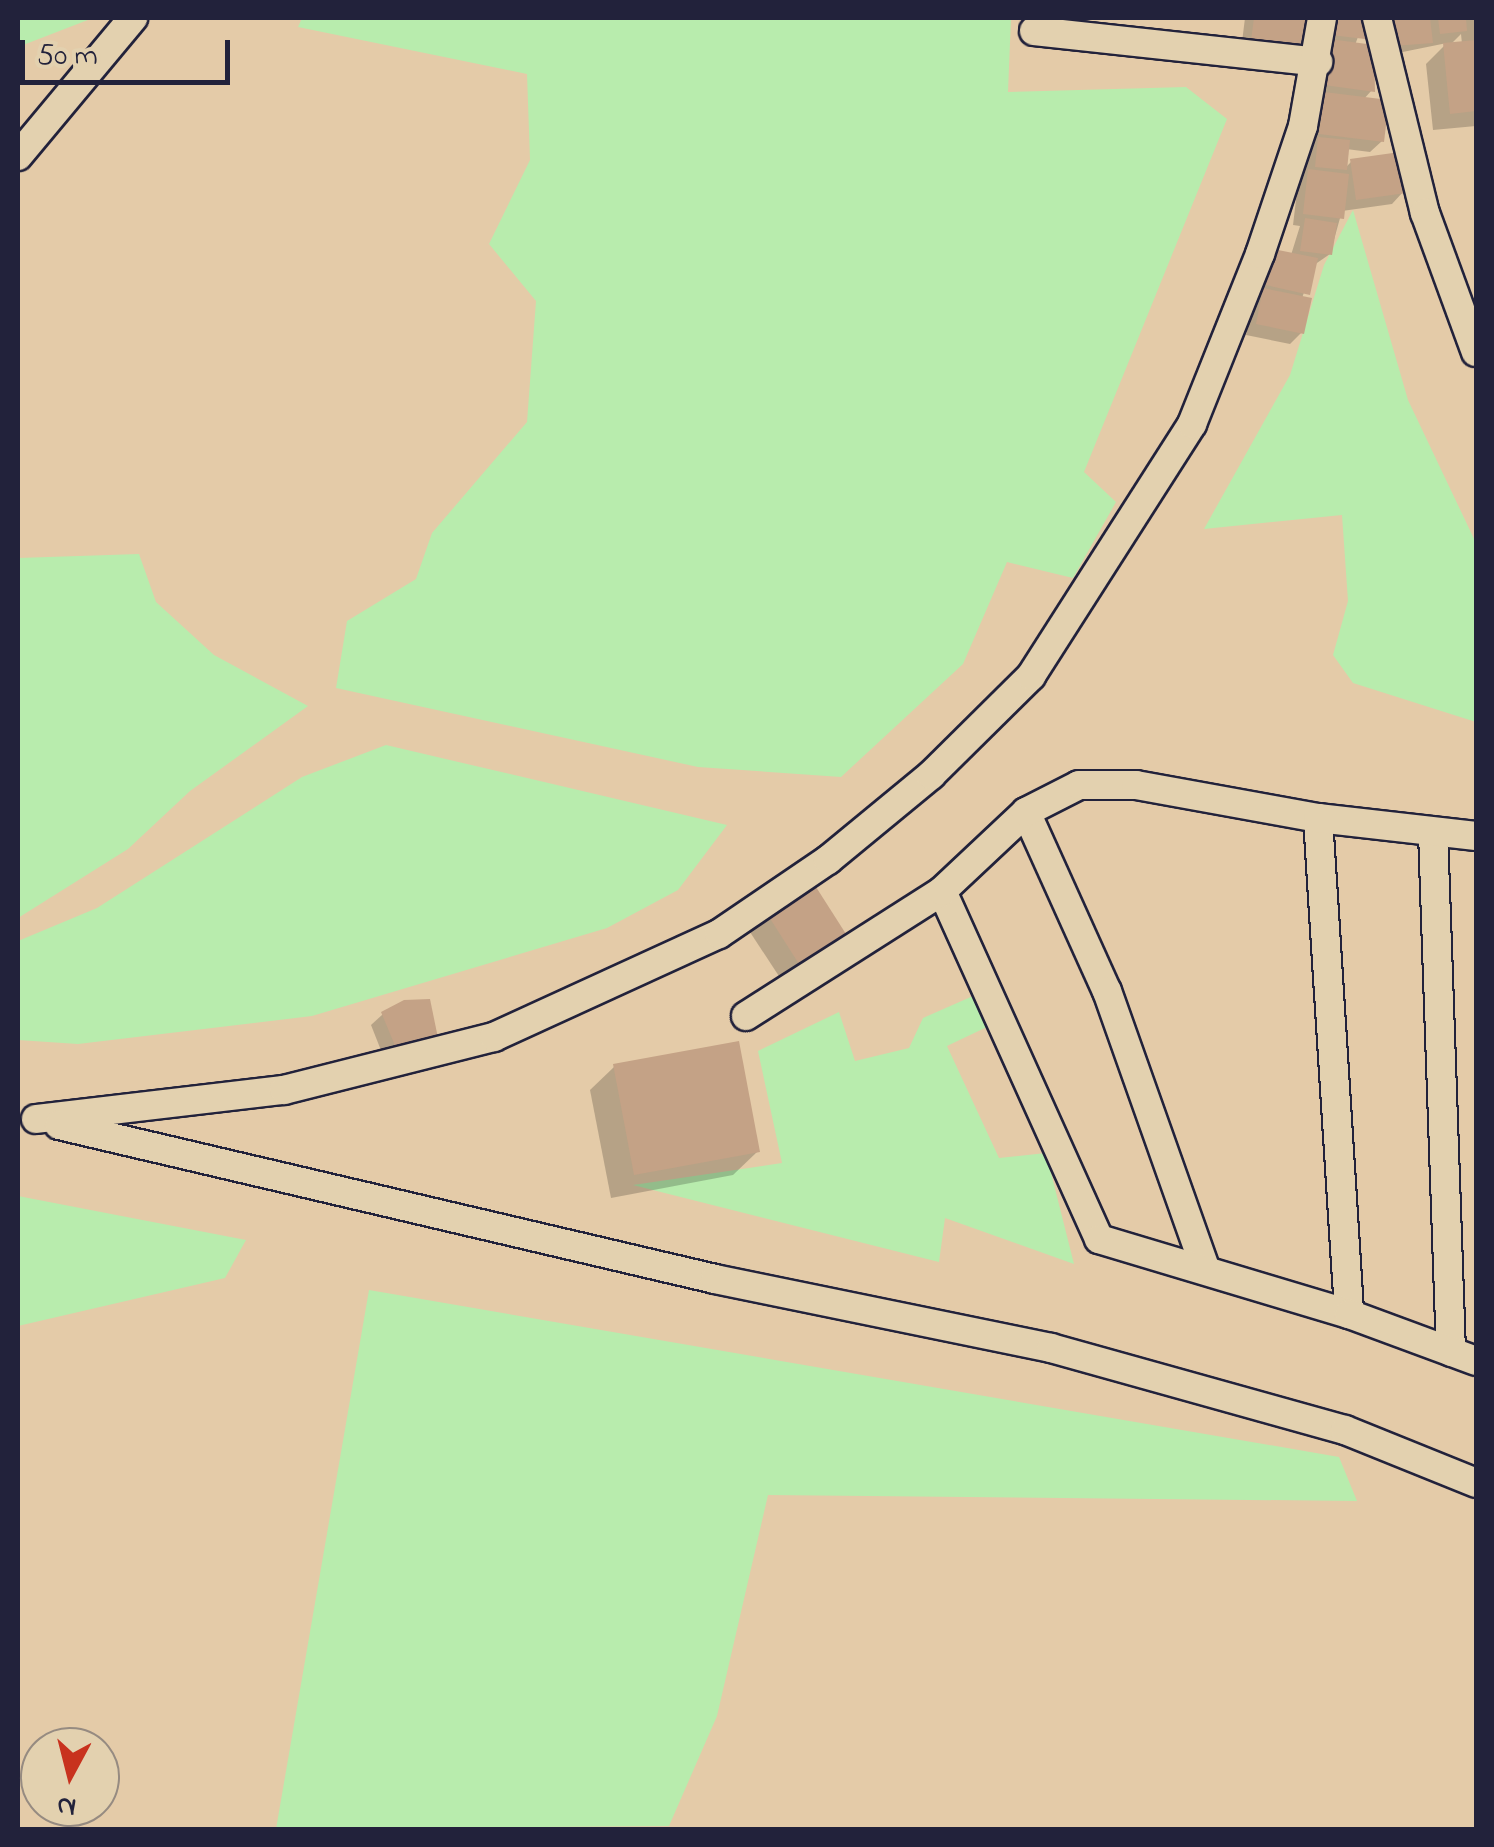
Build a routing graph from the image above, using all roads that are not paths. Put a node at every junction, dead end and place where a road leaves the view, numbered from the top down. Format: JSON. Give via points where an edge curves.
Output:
{"nodes":[{"id":1,"x":133,"y":18,"type":"edge"},
{"id":2,"x":1322,"y":18,"type":"edge"},
{"id":3,"x":1377,"y":18,"type":"edge"},
{"id":4,"x":1034,"y":31,"type":"dead end"},
{"id":5,"x":1318,"y":62,"type":"junction"},
{"id":6,"x":18,"y":156,"type":"edge"},
{"id":7,"x":1476,"y":352,"type":"edge"},
{"id":8,"x":1026,"y":812,"type":"junction"},
{"id":9,"x":1318,"y":818,"type":"junction"},
{"id":10,"x":1433,"y":832,"type":"junction"},
{"id":11,"x":1476,"y":836,"type":"edge"},
{"id":12,"x":942,"y":891,"type":"junction"},
{"id":13,"x":746,"y":1016,"type":"dead end"},
{"id":14,"x":27,"y":1117,"type":"edge"},
{"id":15,"x":1206,"y":1270,"type":"junction"},
{"id":16,"x":1350,"y":1314,"type":"junction"},
{"id":17,"x":1464,"y":1356,"type":"edge"},
{"id":18,"x":1476,"y":1483,"type":"edge"}],
"edges":[{"from":1,"to":6,"type":"street"},
{"from":2,"to":5,"type":"street"},
{"from":3,"to":7,"type":"street","via":[[1425,213]]},
{"from":4,"to":5,"type":"street"},
{"from":5,"to":14,"type":"street","via":[[1260,254],[1192,424],[1032,676],[917,787],[828,860],[719,934],[494,1037],[284,1090]]},
{"from":8,"to":9,"type":"street","via":[[1078,785],[1108,784]]},
{"from":8,"to":12,"type":"street"},
{"from":8,"to":15,"type":"street","via":[[1107,991]]},
{"from":9,"to":10,"type":"street"},
{"from":9,"to":16,"type":"street"},
{"from":10,"to":11,"type":"street"},
{"from":10,"to":17,"type":"street"},
{"from":12,"to":13,"type":"street"},
{"from":12,"to":15,"type":"street","via":[[1100,1239]]},
{"from":14,"to":18,"type":"street","via":[[715,1279],[1051,1348],[1345,1430]]},
{"from":15,"to":16,"type":"street"},
{"from":16,"to":17,"type":"street"}]}
